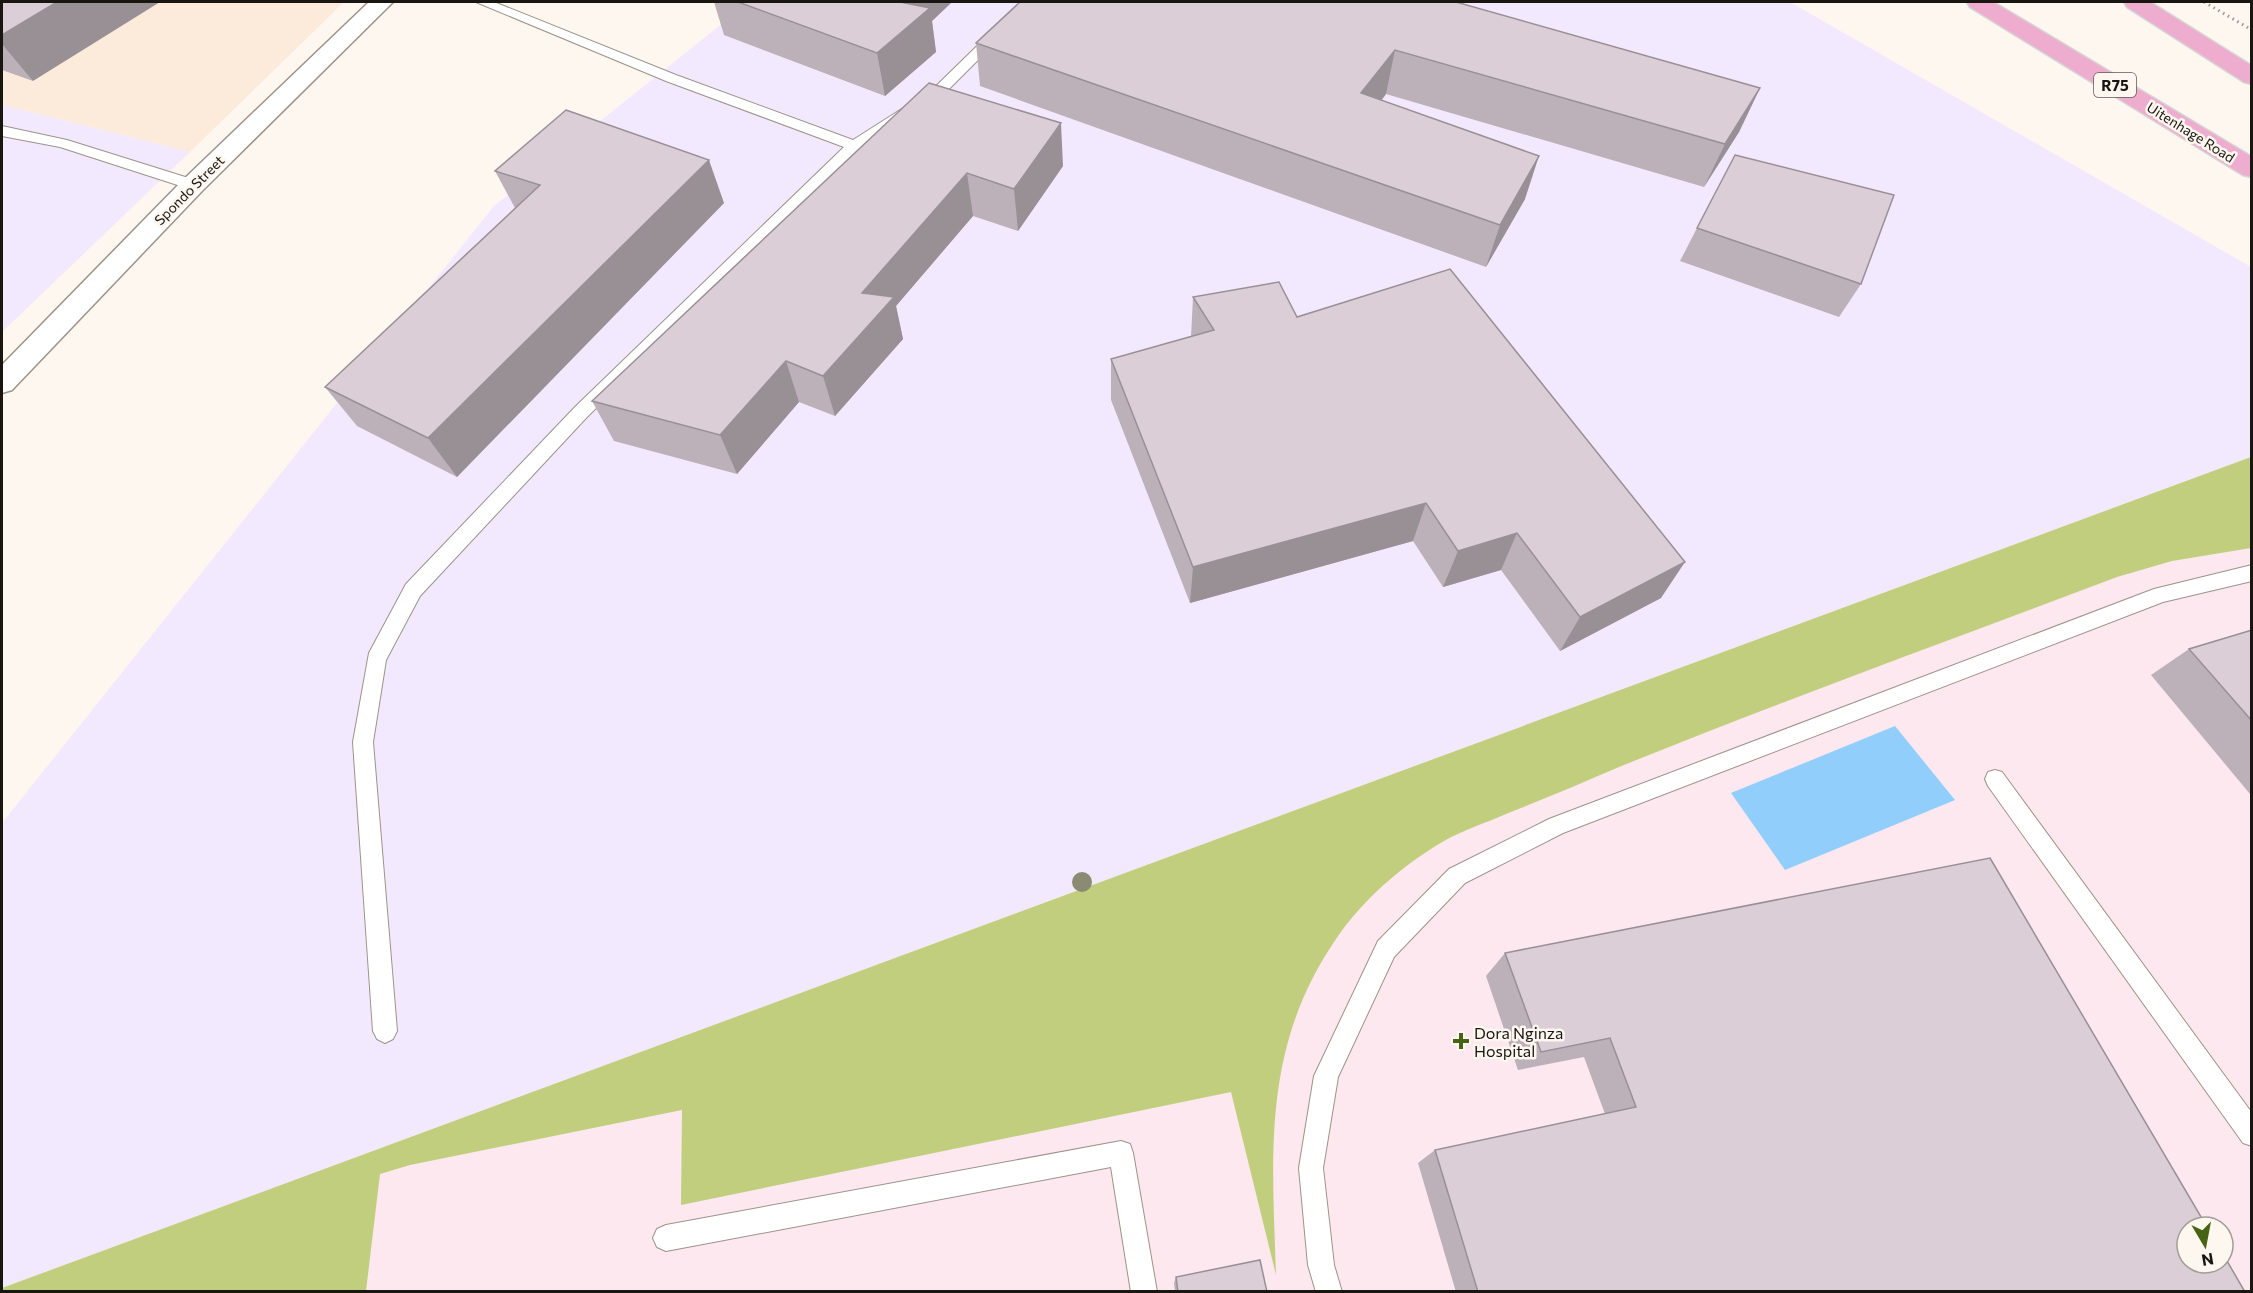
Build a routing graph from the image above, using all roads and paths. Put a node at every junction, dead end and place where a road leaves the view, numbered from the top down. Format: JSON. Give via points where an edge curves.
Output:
{"nodes":[{"id":1,"x":382,"y":2,"type":"edge"},
{"id":2,"x":483,"y":2,"type":"edge"},
{"id":3,"x":1029,"y":2,"type":"edge"},
{"id":4,"x":1978,"y":2,"type":"edge"},
{"id":5,"x":2135,"y":2,"type":"edge"},
{"id":6,"x":2204,"y":2,"type":"edge"},
{"id":7,"x":2252,"y":30,"type":"edge"},
{"id":8,"x":2252,"y":77,"type":"edge"},
{"id":9,"x":2,"y":130,"type":"edge"},
{"id":10,"x":854,"y":146,"type":"junction"},
{"id":11,"x":2252,"y":169,"type":"edge"},
{"id":12,"x":193,"y":185,"type":"junction"},
{"id":13,"x":2,"y":382,"type":"edge"},
{"id":14,"x":2252,"y":573,"type":"edge"},
{"id":15,"x":1995,"y":779,"type":"dead end"},
{"id":16,"x":385,"y":1031,"type":"dead end"},
{"id":17,"x":2252,"y":1134,"type":"edge"},
{"id":18,"x":666,"y":1238,"type":"dead end"},
{"id":19,"x":1144,"y":1292,"type":"edge"},
{"id":20,"x":1329,"y":1292,"type":"edge"}],
"edges":[{"from":1,"to":12,"type":"main road","name":"Spondo Street"},
{"from":2,"to":10,"type":"lane"},
{"from":3,"to":10,"type":"lane","via":[[938,92]]},
{"from":4,"to":11,"type":"main road","name":"Uitenhage Road","number":"R75"},
{"from":5,"to":8,"type":"main road"},
{"from":6,"to":7,"type":"path"},
{"from":9,"to":12,"type":"lane","via":[[62,143]]},
{"from":10,"to":16,"type":"lane","via":[[581,412],[421,581],[375,659],[363,742]]},
{"from":12,"to":13,"type":"main road","name":"Spondo Street"},
{"from":14,"to":20,"type":"lane","via":[[2161,595],[1556,826],[1457,876],[1386,949],[1326,1076],[1311,1168],[1321,1265]]},
{"from":15,"to":17,"type":"lane"},
{"from":18,"to":19,"type":"lane","via":[[1121,1153]]}]}
